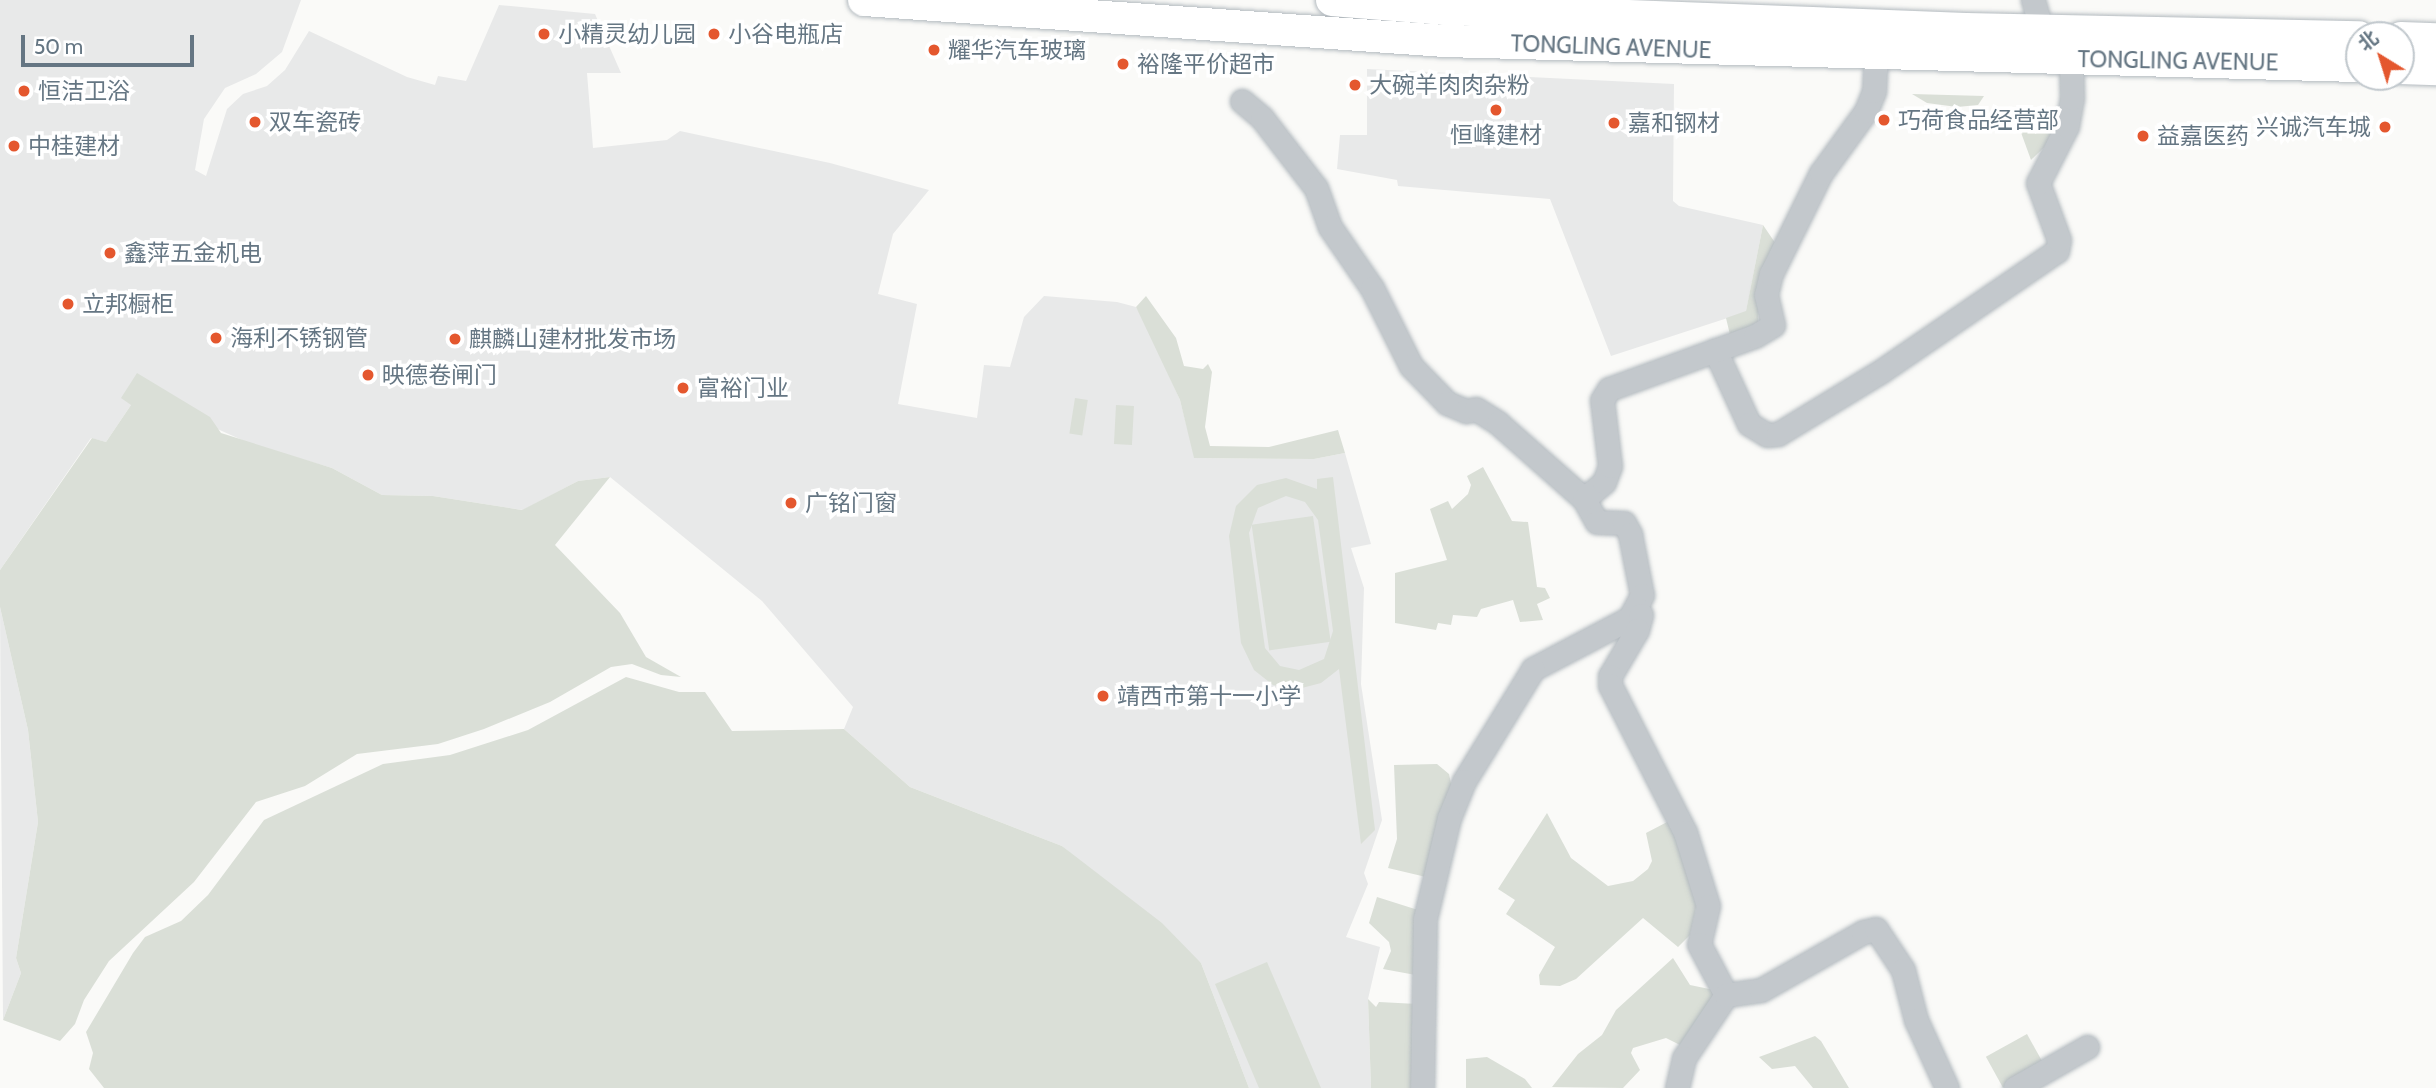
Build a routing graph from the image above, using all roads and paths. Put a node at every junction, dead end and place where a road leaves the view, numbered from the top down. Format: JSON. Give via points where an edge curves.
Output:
{"nodes":[{"id":1,"x":864,"y":0,"type":"edge"},
{"id":2,"x":1332,"y":0,"type":"edge"},
{"id":3,"x":2037,"y":14,"type":"edge"},
{"id":4,"x":2345,"y":36,"type":"edge"},
{"id":5,"x":2415,"y":38,"type":"edge"},
{"id":6,"x":2436,"y":38,"type":"edge"},
{"id":7,"x":1876,"y":55,"type":"junction"},
{"id":8,"x":2071,"y":58,"type":"junction"},
{"id":9,"x":2345,"y":66,"type":"edge"},
{"id":10,"x":2415,"y":68,"type":"edge"},
{"id":11,"x":2436,"y":69,"type":"edge"},
{"id":12,"x":1242,"y":101,"type":"dead end"},
{"id":13,"x":1715,"y":350,"type":"junction"},
{"id":14,"x":1584,"y":499,"type":"junction"},
{"id":15,"x":1637,"y":610,"type":"junction"},
{"id":16,"x":1726,"y":995,"type":"junction"},
{"id":17,"x":2087,"y":1047,"type":"dead end"},
{"id":18,"x":1422,"y":1088,"type":"edge"},
{"id":19,"x":1677,"y":1088,"type":"edge"},
{"id":20,"x":1947,"y":1088,"type":"edge"},
{"id":21,"x":2015,"y":1088,"type":"edge"}],
"edges":[{"from":1,"to":7,"type":"main road","name":"TONGLING AVENUE","via":[[1445,41]]},
{"from":2,"to":3,"type":"main road","name":"TONGLING AVENUE","via":[[1445,9],[1966,29]]},
{"from":3,"to":4,"type":"main road","name":"TONGLING AVENUE"},
{"from":5,"to":6,"type":"main road"},
{"from":7,"to":8,"type":"main road","name":"TONGLING AVENUE"},
{"from":7,"to":13,"type":"street","via":[[1874,91],[1866,111],[1821,173],[1771,274],[1766,295],[1773,325]]},
{"from":8,"to":9,"type":"main road","name":"TONGLING AVENUE"},
{"from":8,"to":13,"type":"street","via":[[2067,126],[2038,183],[2059,240],[2057,251],[1880,372],[1778,434],[1767,435],[1749,424]]},
{"from":10,"to":11,"type":"main road"},
{"from":12,"to":14,"type":"street","via":[[1262,118],[1316,188],[1330,227],[1372,288],[1411,366],[1456,409],[1487,414]]},
{"from":13,"to":14,"type":"street","via":[[1618,384],[1603,394],[1609,466],[1604,482]]},
{"from":14,"to":15,"type":"street","via":[[1597,522],[1624,523],[1628,528],[1642,595]]},
{"from":15,"to":16,"type":"street","via":[[1641,615],[1637,630],[1610,676],[1610,685],[1685,832],[1708,906],[1699,944]]},
{"from":15,"to":18,"type":"street","via":[[1609,632],[1533,670],[1464,781],[1449,818],[1425,919]]},
{"from":16,"to":19,"type":"street","via":[[1684,1058]]},
{"from":16,"to":20,"type":"street","via":[[1761,990],[1876,929],[1903,970],[1916,1020]]},
{"from":17,"to":21,"type":"street"}]}
